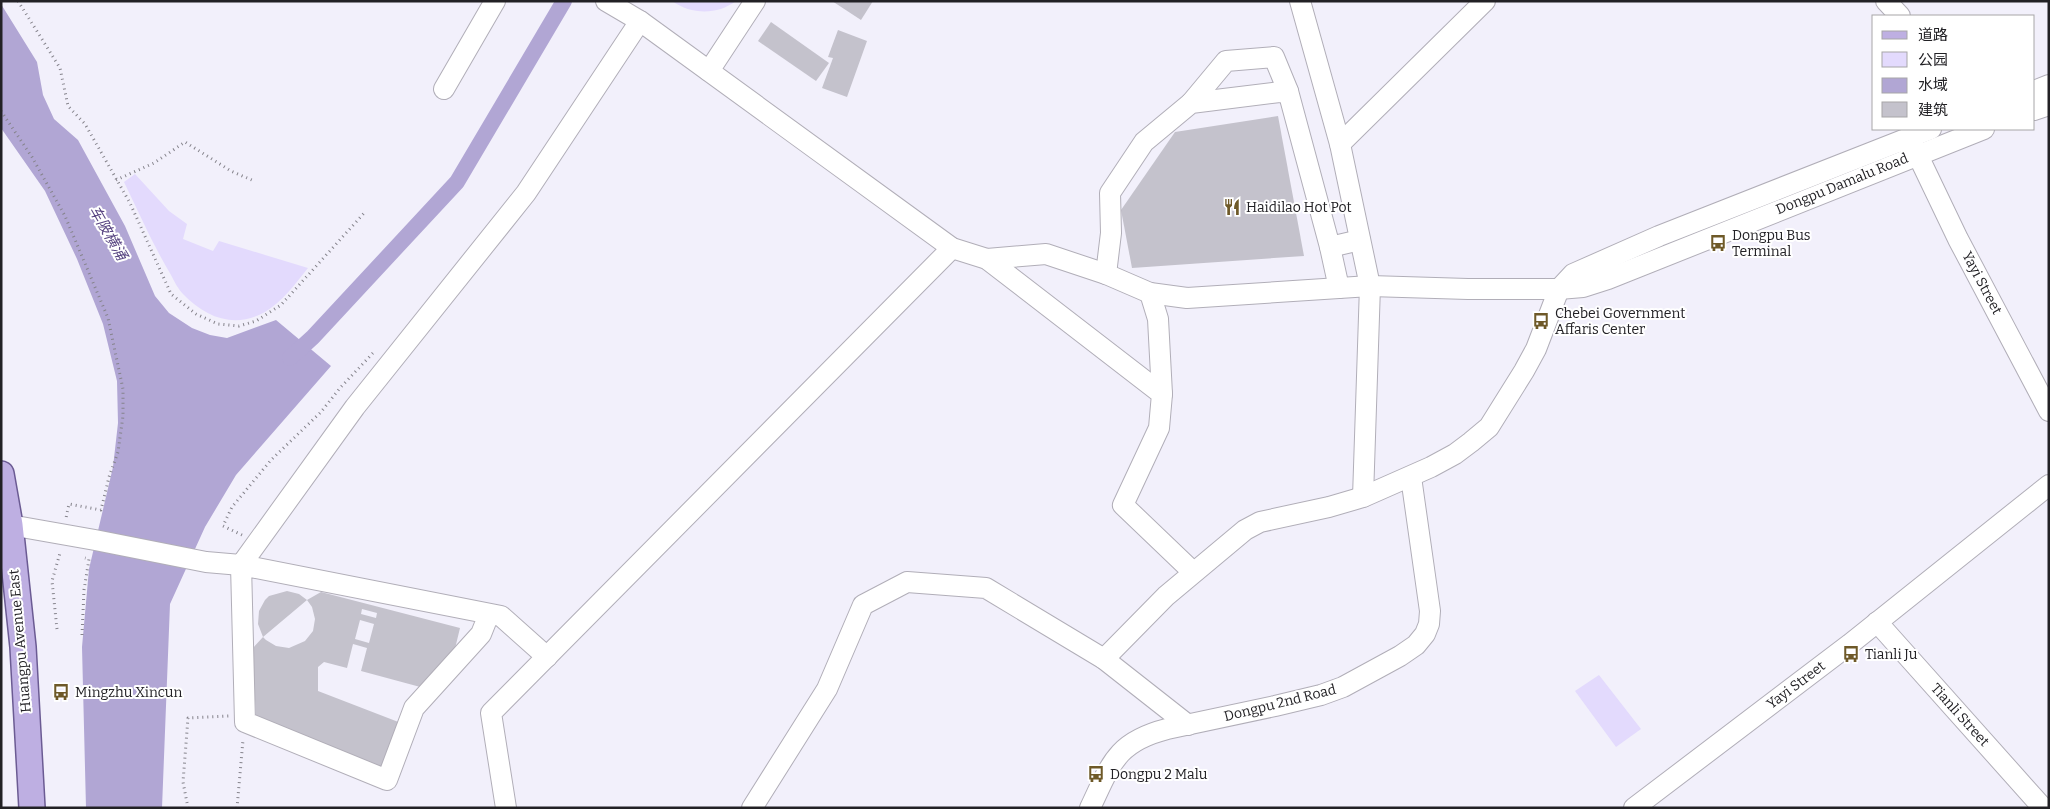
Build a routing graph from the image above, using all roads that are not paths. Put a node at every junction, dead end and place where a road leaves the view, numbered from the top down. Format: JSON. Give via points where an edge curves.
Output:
{"nodes":[{"id":1,"x":495,"y":1,"type":"edge"},
{"id":2,"x":606,"y":1,"type":"edge"},
{"id":3,"x":755,"y":1,"type":"edge"},
{"id":4,"x":1300,"y":1,"type":"edge"},
{"id":5,"x":1485,"y":1,"type":"edge"},
{"id":6,"x":1886,"y":1,"type":"edge"},
{"id":7,"x":1899,"y":15,"type":"edge"},
{"id":8,"x":640,"y":21,"type":"junction"},
{"id":9,"x":709,"y":71,"type":"junction"},
{"id":10,"x":2049,"y":85,"type":"edge"},
{"id":11,"x":444,"y":89,"type":"dead end"},
{"id":12,"x":1288,"y":91,"type":"junction"},
{"id":13,"x":2035,"y":91,"type":"edge"},
{"id":14,"x":1191,"y":103,"type":"junction"},
{"id":15,"x":2049,"y":105,"type":"edge"},
{"id":16,"x":2035,"y":110,"type":"edge"},
{"id":17,"x":1929,"y":130,"type":"edge"},
{"id":18,"x":1980,"y":130,"type":"edge"},
{"id":19,"x":1340,"y":144,"type":"junction"},
{"id":20,"x":1913,"y":146,"type":"junction"},
{"id":21,"x":1360,"y":240,"type":"junction"},
{"id":22,"x":1330,"y":247,"type":"junction"},
{"id":23,"x":952,"y":248,"type":"junction"},
{"id":24,"x":987,"y":259,"type":"junction"},
{"id":25,"x":1106,"y":274,"type":"junction"},
{"id":26,"x":1370,"y":286,"type":"junction"},
{"id":27,"x":1339,"y":288,"type":"junction"},
{"id":28,"x":1559,"y":289,"type":"junction"},
{"id":29,"x":1150,"y":293,"type":"junction"},
{"id":30,"x":1162,"y":394,"type":"junction"},
{"id":31,"x":2049,"y":411,"type":"edge"},
{"id":32,"x":1,"y":474,"type":"edge"},
{"id":33,"x":1411,"y":477,"type":"junction"},
{"id":34,"x":2049,"y":485,"type":"edge"},
{"id":35,"x":1363,"y":497,"type":"junction"},
{"id":36,"x":10,"y":525,"type":"junction"},
{"id":37,"x":241,"y":565,"type":"junction"},
{"id":38,"x":1193,"y":572,"type":"junction"},
{"id":39,"x":489,"y":614,"type":"junction"},
{"id":40,"x":1877,"y":622,"type":"junction"},
{"id":41,"x":547,"y":657,"type":"junction"},
{"id":42,"x":1104,"y":659,"type":"junction"},
{"id":43,"x":1188,"y":725,"type":"junction"},
{"id":44,"x":32,"y":808,"type":"edge"},
{"id":45,"x":506,"y":808,"type":"edge"},
{"id":46,"x":752,"y":808,"type":"edge"},
{"id":47,"x":1090,"y":808,"type":"edge"},
{"id":48,"x":1634,"y":808,"type":"edge"},
{"id":49,"x":2043,"y":808,"type":"edge"}],
"edges":[{"from":1,"to":11,"type":"street"},
{"from":2,"to":8,"type":"street"},
{"from":3,"to":9,"type":"street"},
{"from":4,"to":19,"type":"street"},
{"from":5,"to":19,"type":"street"},
{"from":6,"to":7,"type":"street"},
{"from":8,"to":9,"type":"street"},
{"from":8,"to":37,"type":"street","via":[[526,193],[355,407]]},
{"from":9,"to":23,"type":"street"},
{"from":10,"to":13,"type":"street"},
{"from":12,"to":14,"type":"street"},
{"from":12,"to":14,"type":"street","via":[[1274,57],[1226,61]]},
{"from":12,"to":22,"type":"street"},
{"from":14,"to":25,"type":"street","via":[[1144,142],[1110,193],[1111,233]]},
{"from":15,"to":16,"type":"street"},
{"from":17,"to":20,"type":"street","name":"Dongpu Damalu Road"},
{"from":18,"to":20,"type":"street","name":"Dongpu Damalu Road"},
{"from":19,"to":21,"type":"street"},
{"from":20,"to":28,"type":"street","name":"Dongpu Damalu Road","via":[[1595,284]]},
{"from":20,"to":31,"type":"street","name":"Yayi Street"},
{"from":21,"to":22,"type":"street"},
{"from":21,"to":26,"type":"street"},
{"from":22,"to":27,"type":"street"},
{"from":23,"to":24,"type":"street"},
{"from":23,"to":41,"type":"street"},
{"from":24,"to":25,"type":"street","name":"Dongpu Damalu Road","via":[[1046,254]]},
{"from":24,"to":30,"type":"street"},
{"from":25,"to":29,"type":"street","name":"Dongpu Damalu Road"},
{"from":26,"to":27,"type":"street","name":"Dongpu Damalu Road"},
{"from":26,"to":28,"type":"street","name":"Dongpu Damalu Road"},
{"from":26,"to":35,"type":"street"},
{"from":27,"to":29,"type":"street","name":"Dongpu Damalu Road","via":[[1187,298]]},
{"from":28,"to":33,"type":"street","via":[[1536,349],[1489,427],[1455,454]]},
{"from":29,"to":30,"type":"street","via":[[1158,319]]},
{"from":30,"to":38,"type":"street","via":[[1159,428],[1123,505]]},
{"from":32,"to":36,"type":"main road","name":"Huangpu Avenue East"},
{"from":33,"to":35,"type":"street"},
{"from":33,"to":43,"type":"street","name":"Dongpu 2nd Road","via":[[1430,612],[1430,624],[1416,645],[1362,678],[1321,695]]},
{"from":34,"to":40,"type":"street","name":"Yayi Street"},
{"from":35,"to":38,"type":"street","via":[[1260,522]]},
{"from":36,"to":37,"type":"street","via":[[62,544],[96,540],[206,562]]},
{"from":36,"to":44,"type":"main road","name":"Huangpu Avenue East","via":[[23,647]]},
{"from":37,"to":39,"type":"street"},
{"from":37,"to":39,"type":"street","via":[[245,719],[388,780],[414,708],[481,634]]},
{"from":38,"to":42,"type":"street"},
{"from":39,"to":41,"type":"street","via":[[501,616]]},
{"from":40,"to":48,"type":"street","name":"Yayi Street"},
{"from":40,"to":49,"type":"street","name":"Tianli Street"},
{"from":41,"to":45,"type":"street","via":[[491,713]]},
{"from":42,"to":43,"type":"street"},
{"from":42,"to":46,"type":"street","via":[[986,588],[907,582],[863,605],[827,689]]},
{"from":43,"to":47,"type":"street","name":"Dongpu 2nd Road","via":[[1132,741],[1112,764]]}]}
